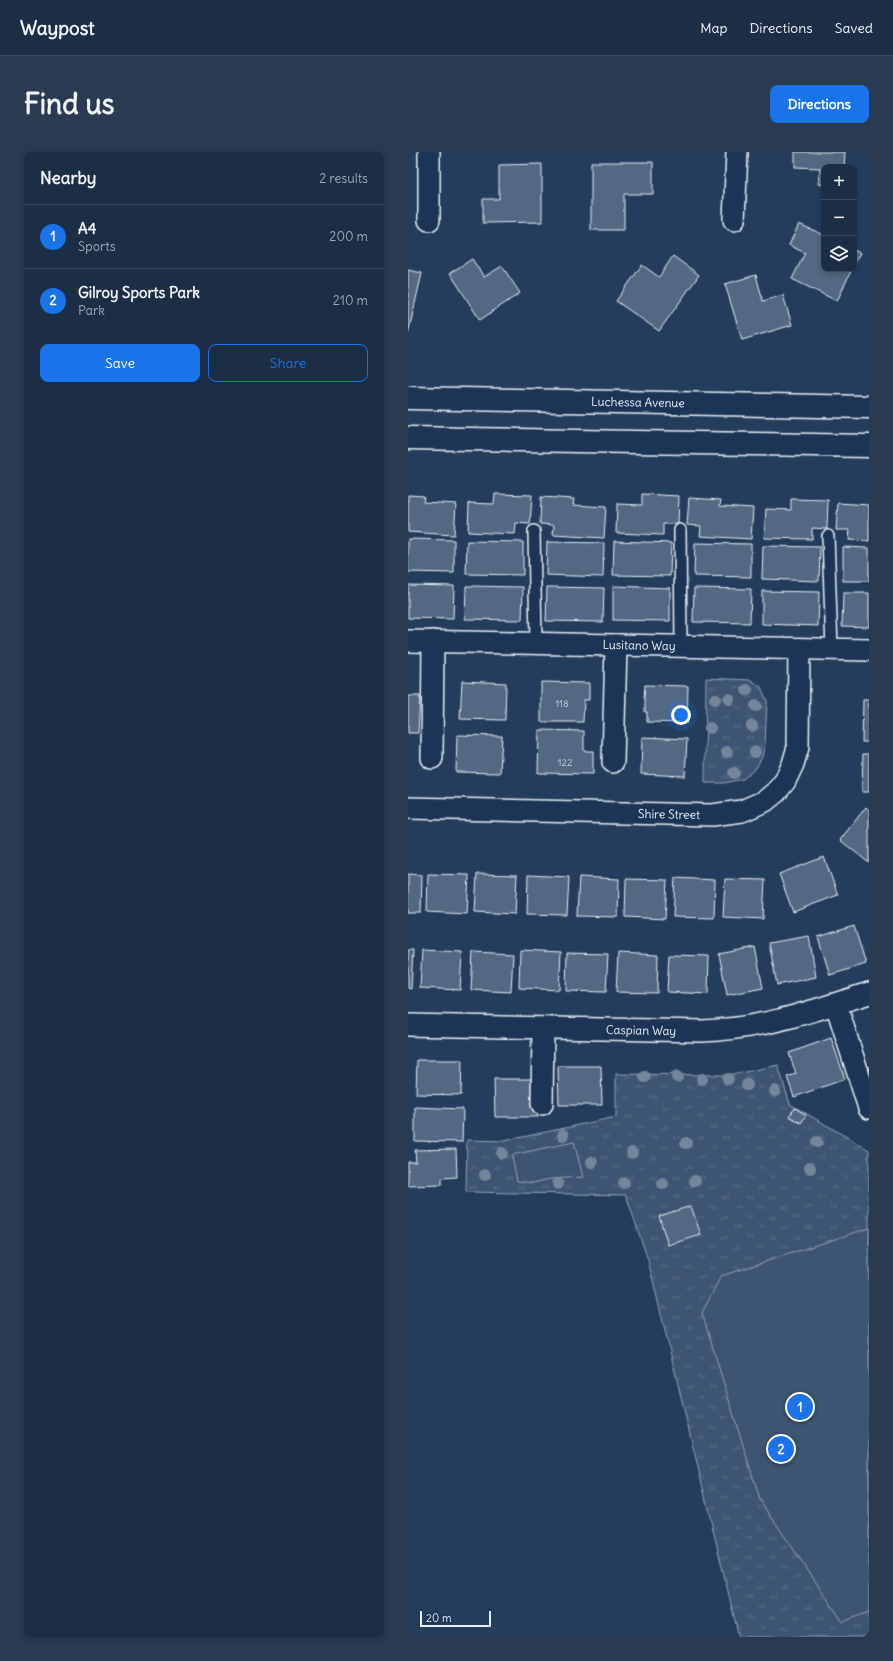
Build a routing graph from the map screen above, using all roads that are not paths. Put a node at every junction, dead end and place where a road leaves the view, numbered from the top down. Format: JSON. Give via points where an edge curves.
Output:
{"nodes":[{"id":1,"x":429,"y":152,"type":"edge"},
{"id":2,"x":737,"y":152,"type":"edge"},
{"id":3,"x":429,"y":220,"type":"dead end"},
{"id":4,"x":734,"y":220,"type":"dead end"},
{"id":5,"x":408,"y":398,"type":"edge"},
{"id":6,"x":869,"y":407,"type":"edge"},
{"id":7,"x":408,"y":438,"type":"edge"},
{"id":8,"x":869,"y":446,"type":"edge"},
{"id":9,"x":680,"y":530,"type":"dead end"},
{"id":10,"x":534,"y":531,"type":"dead end"},
{"id":11,"x":828,"y":536,"type":"dead end"},
{"id":12,"x":408,"y":641,"type":"edge"},
{"id":13,"x":433,"y":641,"type":"junction"},
{"id":14,"x":536,"y":643,"type":"junction"},
{"id":15,"x":616,"y":645,"type":"junction"},
{"id":16,"x":681,"y":646,"type":"junction"},
{"id":17,"x":799,"y":649,"type":"junction"},
{"id":18,"x":832,"y":649,"type":"junction"},
{"id":19,"x":869,"y":650,"type":"edge"},
{"id":20,"x":432,"y":758,"type":"dead end"},
{"id":21,"x":614,"y":762,"type":"dead end"},
{"id":22,"x":408,"y":808,"type":"edge"},
{"id":23,"x":869,"y":993,"type":"edge"},
{"id":24,"x":836,"y":1004,"type":"junction"},
{"id":25,"x":408,"y":1025,"type":"edge"},
{"id":26,"x":543,"y":1028,"type":"junction"},
{"id":27,"x":542,"y":1104,"type":"dead end"},
{"id":28,"x":869,"y":1108,"type":"edge"}],
"edges":[{"from":1,"to":3,"type":"street"},
{"from":2,"to":4,"type":"street"},
{"from":5,"to":6,"type":"street","name":"Luchessa Avenue"},
{"from":7,"to":8,"type":"street"},
{"from":9,"to":16,"type":"lane"},
{"from":10,"to":14,"type":"lane"},
{"from":11,"to":18,"type":"lane"},
{"from":12,"to":13,"type":"street","name":"Lusitano Way"},
{"from":13,"to":14,"type":"street","name":"Lusitano Way"},
{"from":13,"to":20,"type":"street"},
{"from":14,"to":15,"type":"street","name":"Lusitano Way"},
{"from":15,"to":16,"type":"street","name":"Lusitano Way"},
{"from":15,"to":21,"type":"street"},
{"from":16,"to":17,"type":"street","name":"Lusitano Way"},
{"from":17,"to":18,"type":"street","name":"Lusitano Way"},
{"from":17,"to":22,"type":"street","name":"Shire Street","via":[[798,747],[793,764],[776,792],[765,801],[742,811],[712,815]]},
{"from":18,"to":19,"type":"street","name":"Lusitano Way"},
{"from":23,"to":24,"type":"street","name":"Caspian Way"},
{"from":24,"to":26,"type":"street","name":"Caspian Way","via":[[773,1022],[727,1030]]},
{"from":24,"to":28,"type":"street"},
{"from":25,"to":26,"type":"street","name":"Caspian Way"},
{"from":26,"to":27,"type":"street"}]}
